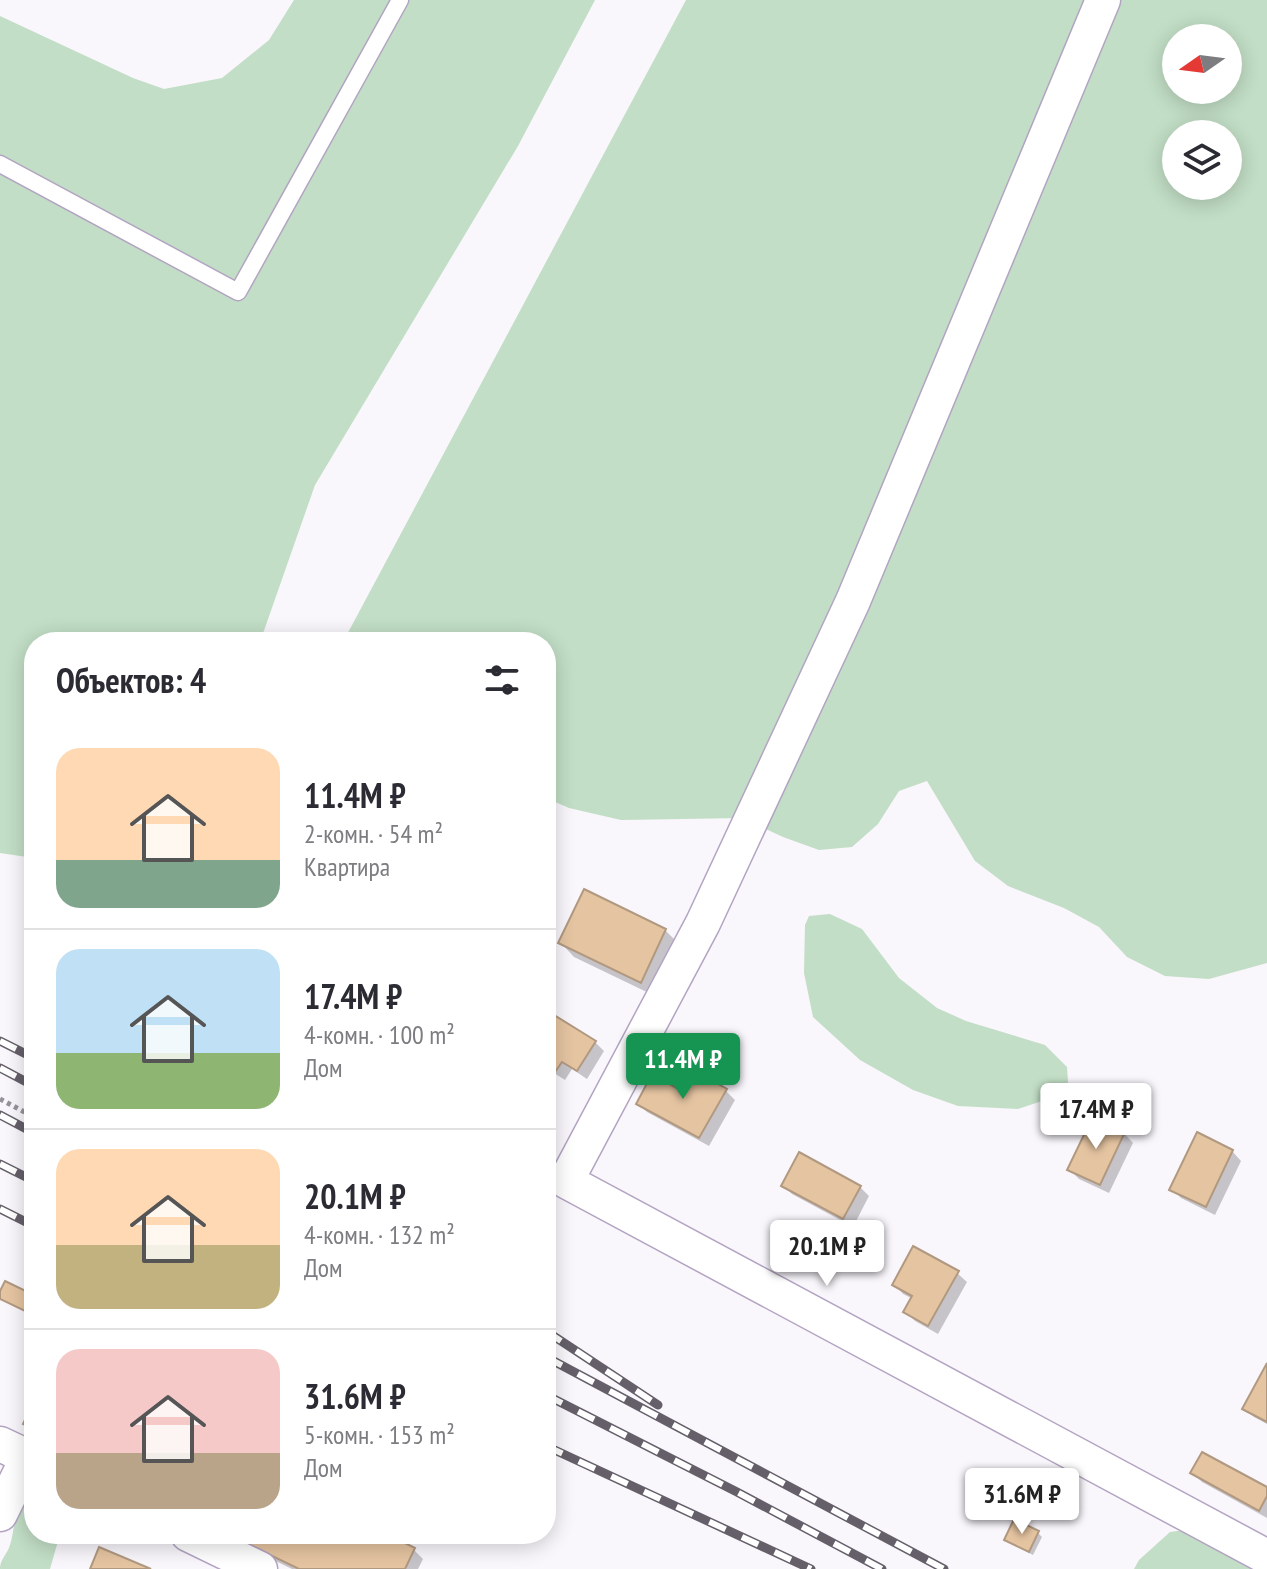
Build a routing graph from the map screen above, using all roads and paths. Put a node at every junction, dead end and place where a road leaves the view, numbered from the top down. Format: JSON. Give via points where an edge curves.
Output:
{"nodes":[{"id":1,"x":400,"y":0,"type":"edge"},
{"id":2,"x":1103,"y":0,"type":"edge"},
{"id":3,"x":0,"y":164,"type":"edge"},
{"id":4,"x":0,"y":1099,"type":"edge"},
{"id":5,"x":24,"y":1112,"type":"edge"},
{"id":6,"x":21,"y":1454,"type":"edge"},
{"id":7,"x":0,"y":1514,"type":"edge"},
{"id":8,"x":209,"y":1544,"type":"edge"},
{"id":9,"x":1267,"y":1557,"type":"edge"},
{"id":10,"x":260,"y":1569,"type":"edge"}],
"edges":[{"from":1,"to":3,"type":"lane","via":[[238,292]]},
{"from":2,"to":9,"type":"street","via":[[853,601],[703,923],[566,1181]]},
{"from":4,"to":5,"type":"path"},
{"from":6,"to":7,"type":"street"},
{"from":8,"to":10,"type":"street"}]}
